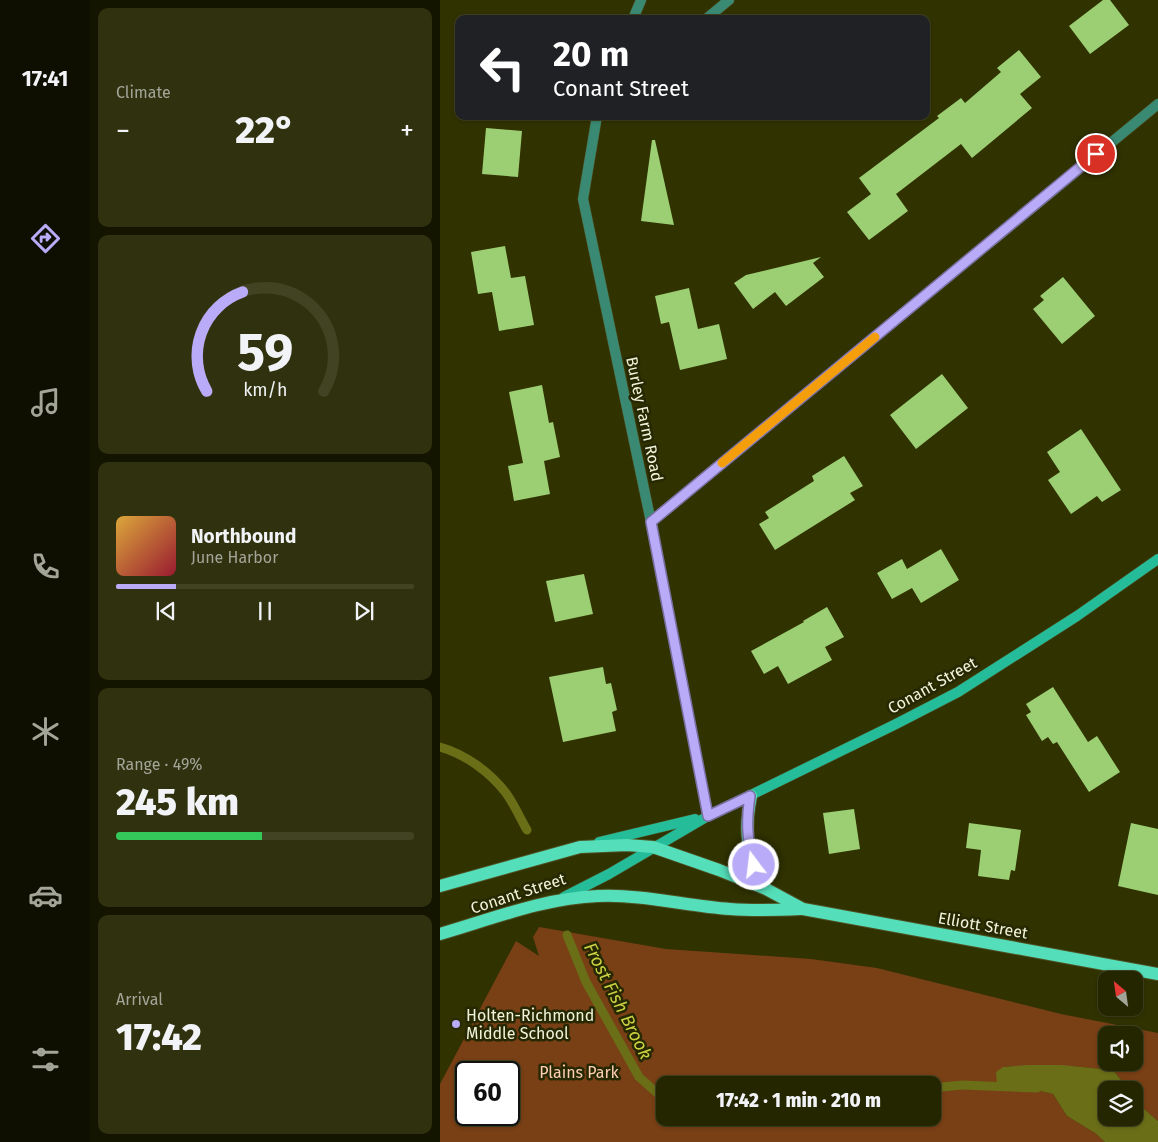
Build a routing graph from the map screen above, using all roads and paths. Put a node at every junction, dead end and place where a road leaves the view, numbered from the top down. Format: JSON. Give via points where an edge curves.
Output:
{"nodes":[{"id":1,"x":641,"y":0,"type":"edge"},
{"id":2,"x":729,"y":0,"type":"edge"},
{"id":3,"x":635,"y":15,"type":"edge"},
{"id":4,"x":711,"y":15,"type":"edge"},
{"id":5,"x":1158,"y":104,"type":"edge"},
{"id":6,"x":596,"y":120,"type":"edge"},
{"id":7,"x":651,"y":522,"type":"junction"},
{"id":8,"x":1158,"y":559,"type":"edge"},
{"id":9,"x":750,"y":796,"type":"junction"},
{"id":10,"x":708,"y":816,"type":"junction"},
{"id":11,"x":580,"y":847,"type":"junction"},
{"id":12,"x":653,"y":847,"type":"junction"},
{"id":13,"x":440,"y":886,"type":"edge"},
{"id":14,"x":766,"y":889,"type":"junction"},
{"id":15,"x":559,"y":900,"type":"junction"},
{"id":16,"x":802,"y":909,"type":"junction"},
{"id":17,"x":440,"y":934,"type":"edge"},
{"id":18,"x":1158,"y":974,"type":"edge"}],
"edges":[{"from":1,"to":3,"type":"street"},
{"from":2,"to":4,"type":"street"},
{"from":5,"to":7,"type":"street"},
{"from":6,"to":7,"type":"street","name":"Burley Farm Road","via":[[583,198]]},
{"from":7,"to":10,"type":"street","name":"Burley Farm Road"},
{"from":8,"to":9,"type":"main road","name":"Conant Street","via":[[1077,616],[958,692]]},
{"from":9,"to":10,"type":"main road","name":"Conant Street"},
{"from":9,"to":14,"type":"main road","via":[[746,819],[748,840],[754,865]]},
{"from":10,"to":11,"type":"main road","name":"Conant Street"},
{"from":10,"to":12,"type":"main road","name":"Conant Street"},
{"from":11,"to":12,"type":"main road","name":"Elliott Street"},
{"from":11,"to":13,"type":"main road","name":"Conant Street"},
{"from":12,"to":14,"type":"main road","name":"Elliott Street"},
{"from":12,"to":15,"type":"main road","name":"Conant Street"},
{"from":14,"to":16,"type":"main road","name":"Elliott Street"},
{"from":15,"to":16,"type":"main road","name":"Elliott Street","via":[[599,896],[640,897],[729,909]]},
{"from":15,"to":17,"type":"main road","name":"Conant Street"},
{"from":16,"to":18,"type":"main road","name":"Elliott Street"}]}
